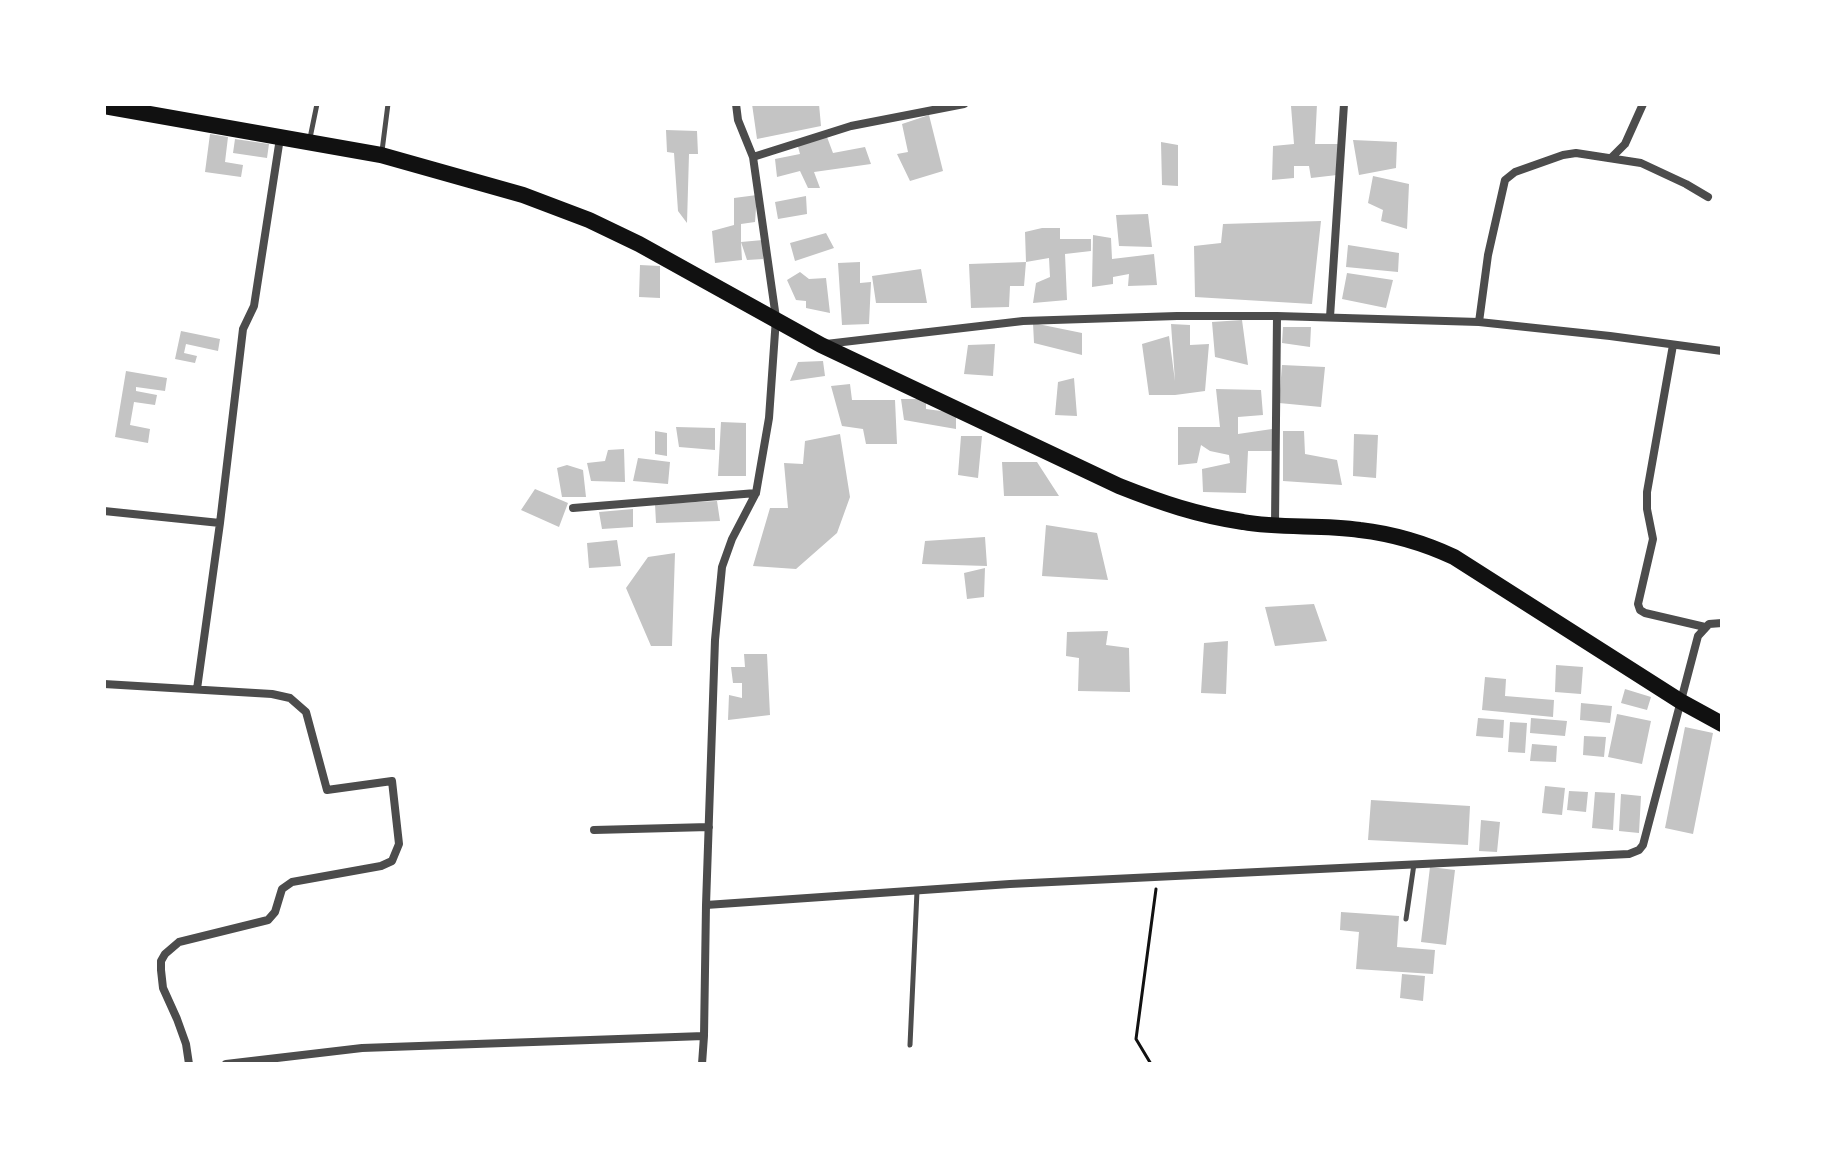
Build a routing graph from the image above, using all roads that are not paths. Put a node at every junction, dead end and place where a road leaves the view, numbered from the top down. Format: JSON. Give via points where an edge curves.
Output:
{"nodes":[{"id":1,"x":317,"y":104,"type":"edge"},
{"id":2,"x":388,"y":104,"type":"edge"},
{"id":3,"x":736,"y":104,"type":"edge"},
{"id":4,"x":964,"y":104,"type":"edge"},
{"id":5,"x":1344,"y":104,"type":"edge"},
{"id":6,"x":1643,"y":104,"type":"edge"},
{"id":7,"x":104,"y":106,"type":"edge"},
{"id":8,"x":280,"y":138,"type":"junction"},
{"id":9,"x":309,"y":143,"type":"junction"},
{"id":10,"x":381,"y":155,"type":"junction"},
{"id":11,"x":753,"y":157,"type":"junction"},
{"id":12,"x":1611,"y":158,"type":"junction"},
{"id":13,"x":1708,"y":197,"type":"dead end"},
{"id":14,"x":1277,"y":316,"type":"junction"},
{"id":15,"x":1330,"y":317,"type":"junction"},
{"id":16,"x":776,"y":318,"type":"junction"},
{"id":17,"x":1479,"y":322,"type":"junction"},
{"id":18,"x":821,"y":345,"type":"junction"},
{"id":19,"x":1673,"y":345,"type":"junction"},
{"id":20,"x":1722,"y":351,"type":"edge"},
{"id":21,"x":756,"y":493,"type":"junction"},
{"id":22,"x":573,"y":508,"type":"dead end"},
{"id":23,"x":104,"y":511,"type":"edge"},
{"id":24,"x":220,"y":523,"type":"junction"},
{"id":25,"x":1275,"y":524,"type":"junction"},
{"id":26,"x":1722,"y":623,"type":"edge"},
{"id":27,"x":1705,"y":627,"type":"junction"},
{"id":28,"x":104,"y":684,"type":"edge"},
{"id":29,"x":197,"y":689,"type":"junction"},
{"id":30,"x":1680,"y":701,"type":"junction"},
{"id":31,"x":1722,"y":724,"type":"edge"},
{"id":32,"x":709,"y":827,"type":"junction"},
{"id":33,"x":594,"y":830,"type":"dead end"},
{"id":34,"x":1414,"y":864,"type":"junction"},
{"id":35,"x":917,"y":890,"type":"junction"},
{"id":36,"x":706,"y":905,"type":"junction"},
{"id":37,"x":1406,"y":919,"type":"dead end"},
{"id":38,"x":704,"y":1036,"type":"junction"},
{"id":39,"x":910,"y":1045,"type":"dead end"},
{"id":40,"x":189,"y":1064,"type":"edge"},
{"id":41,"x":226,"y":1064,"type":"edge"},
{"id":42,"x":702,"y":1064,"type":"edge"}],
"edges":[{"from":1,"to":9,"type":"lane"},
{"from":2,"to":10,"type":"lane"},
{"from":3,"to":11,"type":"street"},
{"from":4,"to":11,"type":"street","via":[[851,126]]},
{"from":5,"to":15,"type":"street"},
{"from":6,"to":12,"type":"street","via":[[1625,144]]},
{"from":7,"to":8,"type":"highway"},
{"from":8,"to":9,"type":"highway"},
{"from":8,"to":24,"type":"street","via":[[254,306],[243,329]]},
{"from":9,"to":10,"type":"highway"},
{"from":10,"to":16,"type":"highway","via":[[523,195],[589,220]]},
{"from":11,"to":16,"type":"street"},
{"from":12,"to":13,"type":"street","via":[[1641,163]]},
{"from":12,"to":17,"type":"street","via":[[1570,154],[1505,180]]},
{"from":14,"to":15,"type":"street"},
{"from":14,"to":18,"type":"street","via":[[1023,321]]},
{"from":14,"to":25,"type":"street"},
{"from":15,"to":17,"type":"street"},
{"from":16,"to":18,"type":"highway"},
{"from":16,"to":21,"type":"street","via":[[769,418]]},
{"from":17,"to":19,"type":"street"},
{"from":18,"to":25,"type":"highway","via":[[1167,505],[1246,523]]},
{"from":19,"to":20,"type":"street"},
{"from":19,"to":27,"type":"street","via":[[1647,492],[1653,539],[1638,604],[1645,613]]},
{"from":21,"to":22,"type":"street"},
{"from":21,"to":32,"type":"street","via":[[722,567]]},
{"from":23,"to":24,"type":"street"},
{"from":24,"to":29,"type":"street"},
{"from":25,"to":30,"type":"highway","via":[[1359,530],[1426,544]]},
{"from":26,"to":27,"type":"street"},
{"from":27,"to":30,"type":"street"},
{"from":28,"to":29,"type":"street"},
{"from":29,"to":40,"type":"street","via":[[290,698],[306,712],[327,790],[392,781],[399,844],[392,861],[381,866],[292,882],[282,889],[268,920],[179,942],[165,954],[163,988]]},
{"from":30,"to":31,"type":"highway"},
{"from":30,"to":34,"type":"street","via":[[1639,850]]},
{"from":32,"to":33,"type":"street"},
{"from":32,"to":36,"type":"street"},
{"from":34,"to":35,"type":"street"},
{"from":34,"to":37,"type":"lane"},
{"from":35,"to":36,"type":"street"},
{"from":35,"to":39,"type":"lane"},
{"from":36,"to":38,"type":"street"},
{"from":38,"to":41,"type":"street","via":[[362,1048]]},
{"from":38,"to":42,"type":"street"}]}
